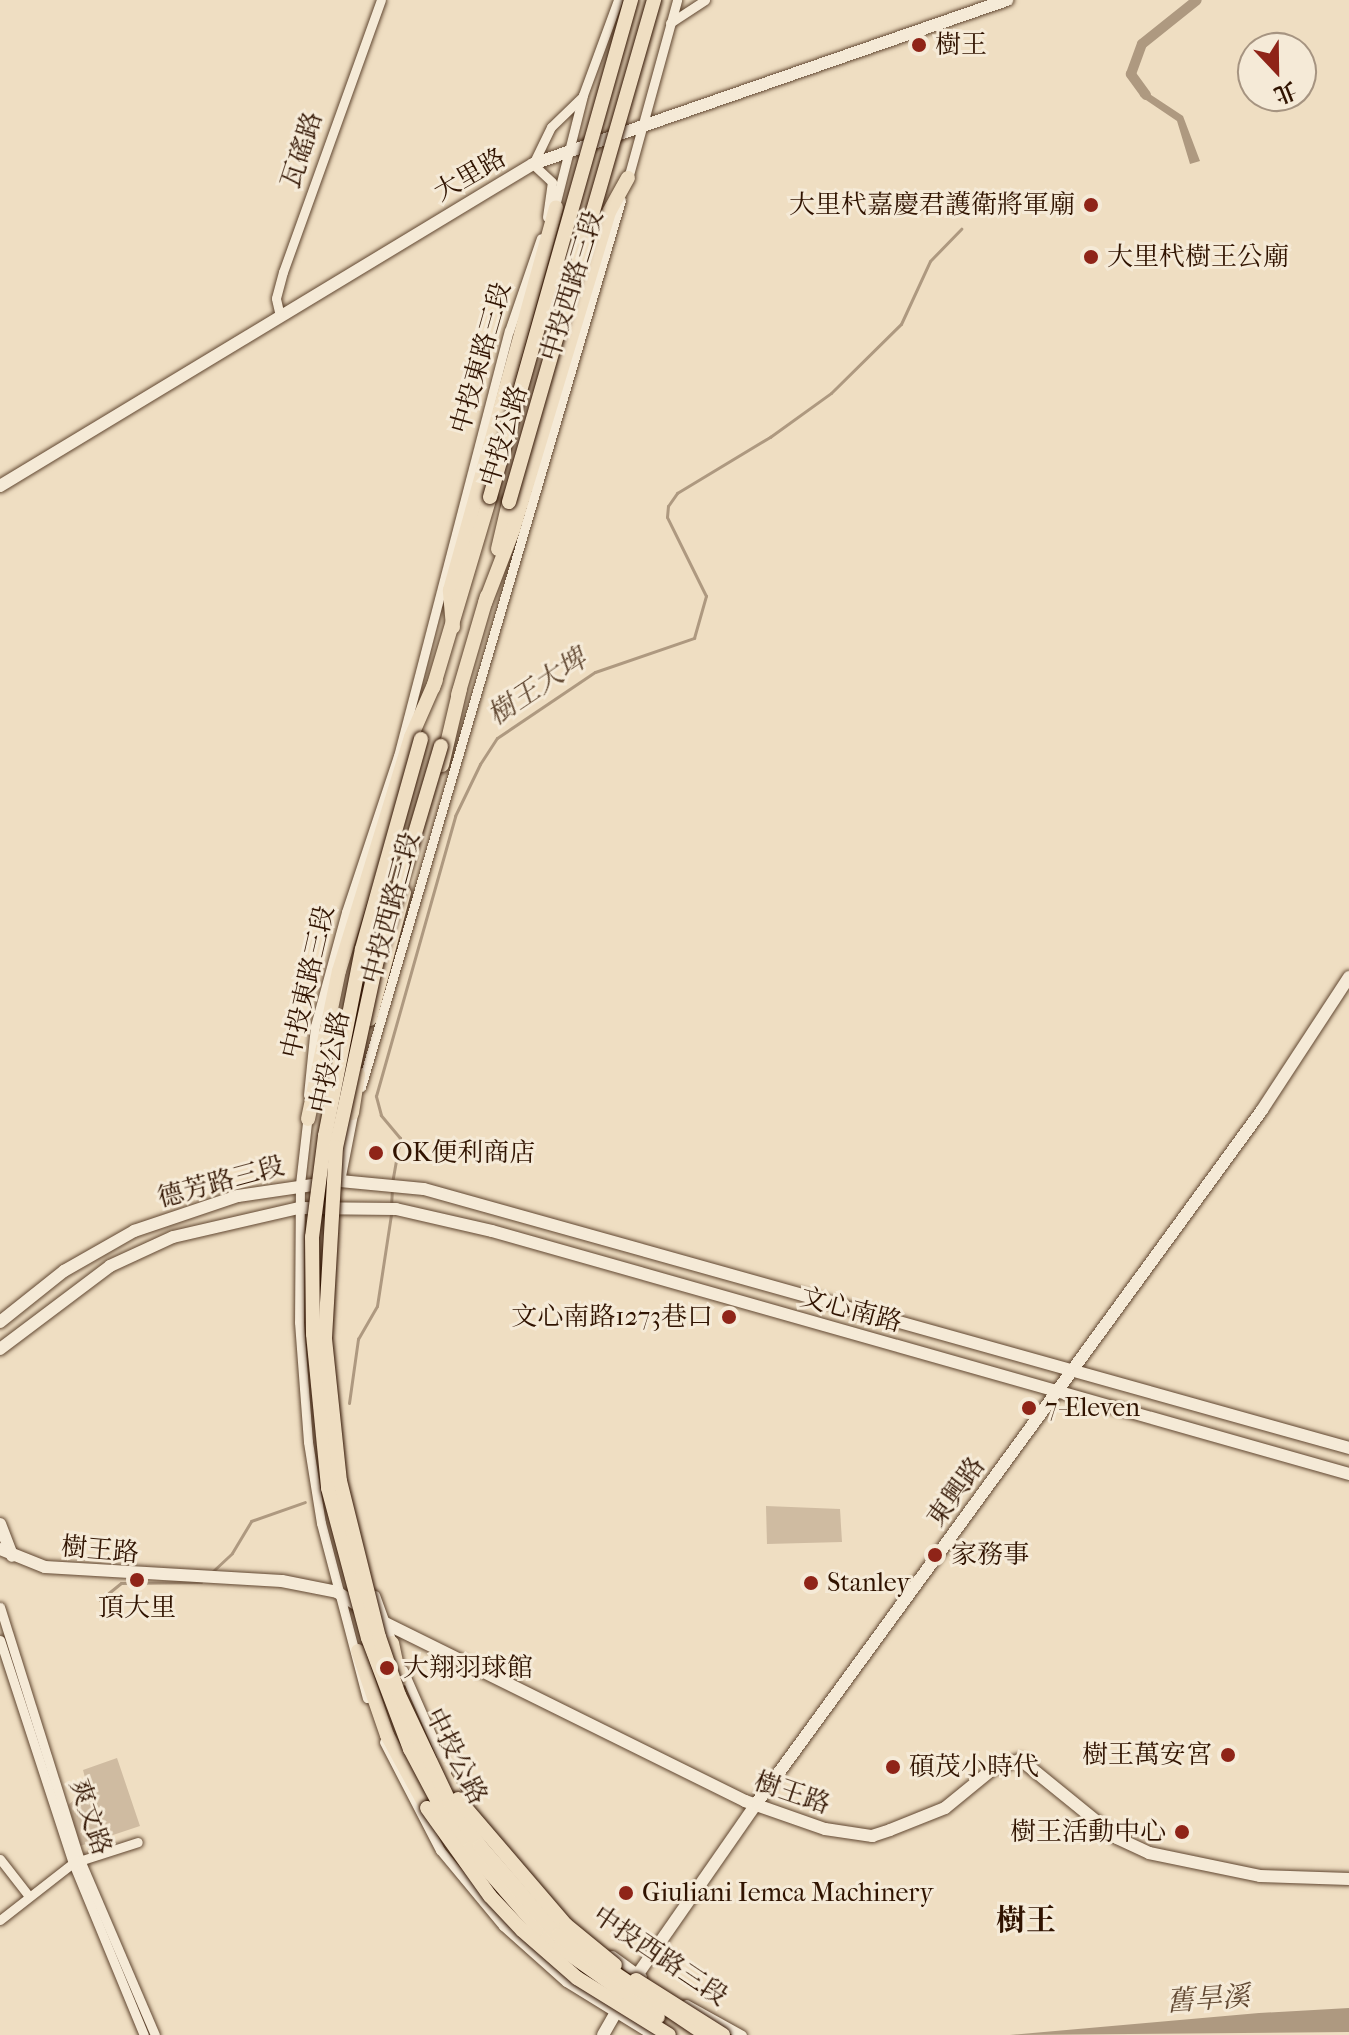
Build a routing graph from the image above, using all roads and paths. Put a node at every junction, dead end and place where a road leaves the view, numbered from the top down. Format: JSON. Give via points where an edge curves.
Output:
{"nodes":[{"id":1,"x":381,"y":0,"type":"edge"},
{"id":2,"x":618,"y":0,"type":"edge"},
{"id":3,"x":631,"y":0,"type":"edge"},
{"id":4,"x":654,"y":0,"type":"edge"},
{"id":5,"x":677,"y":0,"type":"edge"},
{"id":6,"x":705,"y":0,"type":"edge"},
{"id":7,"x":1007,"y":0,"type":"edge"},
{"id":8,"x":670,"y":23,"type":"junction"},
{"id":9,"x":583,"y":95,"type":"junction"},
{"id":10,"x":646,"y":123,"type":"junction"},
{"id":11,"x":569,"y":151,"type":"junction"},
{"id":12,"x":533,"y":164,"type":"junction"},
{"id":13,"x":628,"y":178,"type":"junction"},
{"id":14,"x":556,"y":207,"type":"junction"},
{"id":15,"x":543,"y":231,"type":"junction"},
{"id":16,"x":280,"y":316,"type":"junction"},
{"id":17,"x":0,"y":486,"type":"edge"},
{"id":18,"x":485,"y":603,"type":"junction"},
{"id":19,"x":453,"y":627,"type":"junction"},
{"id":20,"x":436,"y":680,"type":"junction"},
{"id":21,"x":460,"y":689,"type":"junction"},
{"id":22,"x":1349,"y":977,"type":"edge"},
{"id":23,"x":352,"y":1113,"type":"junction"},
{"id":24,"x":308,"y":1119,"type":"junction"},
{"id":25,"x":340,"y":1181,"type":"junction"},
{"id":26,"x":300,"y":1184,"type":"junction"},
{"id":27,"x":338,"y":1206,"type":"junction"},
{"id":28,"x":299,"y":1208,"type":"junction"},
{"id":29,"x":0,"y":1322,"type":"edge"},
{"id":30,"x":0,"y":1349,"type":"edge"},
{"id":31,"x":1071,"y":1370,"type":"junction"},
{"id":32,"x":1056,"y":1389,"type":"junction"},
{"id":33,"x":1349,"y":1448,"type":"edge"},
{"id":34,"x":1349,"y":1474,"type":"edge"},
{"id":35,"x":348,"y":1488,"type":"junction"},
{"id":36,"x":316,"y":1492,"type":"junction"},
{"id":37,"x":0,"y":1524,"type":"edge"},
{"id":38,"x":0,"y":1549,"type":"edge"},
{"id":39,"x":12,"y":1556,"type":"junction"},
{"id":40,"x":337,"y":1592,"type":"junction"},
{"id":41,"x":0,"y":1607,"type":"edge"},
{"id":42,"x":385,"y":1623,"type":"junction"},
{"id":43,"x":0,"y":1640,"type":"edge"},
{"id":44,"x":392,"y":1643,"type":"junction"},
{"id":45,"x":358,"y":1651,"type":"junction"},
{"id":46,"x":756,"y":1804,"type":"junction"},
{"id":47,"x":138,"y":1842,"type":"dead end"},
{"id":48,"x":0,"y":1859,"type":"edge"},
{"id":49,"x":76,"y":1862,"type":"junction"},
{"id":50,"x":1349,"y":1879,"type":"edge"},
{"id":51,"x":28,"y":1895,"type":"junction"},
{"id":52,"x":0,"y":1920,"type":"edge"},
{"id":53,"x":638,"y":1974,"type":"junction"},
{"id":54,"x":614,"y":2014,"type":"junction"},
{"id":55,"x":144,"y":2035,"type":"edge"},
{"id":56,"x":155,"y":2035,"type":"edge"},
{"id":57,"x":603,"y":2035,"type":"edge"},
{"id":58,"x":652,"y":2035,"type":"edge"},
{"id":59,"x":669,"y":2035,"type":"edge"},
{"id":60,"x":686,"y":2035,"type":"edge"},
{"id":61,"x":706,"y":2035,"type":"edge"},
{"id":62,"x":723,"y":2035,"type":"edge"},
{"id":63,"x":742,"y":2035,"type":"edge"}],
"edges":[{"from":1,"to":16,"type":"street","name":"瓦磘路","via":[[283,272],[276,298]]},
{"from":2,"to":9,"type":"street","name":"中投東路三段"},
{"from":3,"to":19,"type":"main road","name":"中投公路","bridge":true},
{"from":4,"to":18,"type":"main road","name":"中投公路","bridge":true,"via":[[509,502]]},
{"from":5,"to":8,"type":"street","name":"中投西路三段"},
{"from":6,"to":8,"type":"street"},
{"from":7,"to":10,"type":"street","name":"大里路"},
{"from":8,"to":10,"type":"street","name":"中投西路三段"},
{"from":9,"to":11,"type":"street","name":"中投東路三段"},
{"from":9,"to":12,"type":"street","via":[[551,127]]},
{"from":10,"to":11,"type":"street","name":"大里路"},
{"from":10,"to":13,"type":"street","name":"中投西路三段"},
{"from":11,"to":12,"type":"street","name":"大里路"},
{"from":11,"to":14,"type":"street","name":"中投東路三段"},
{"from":12,"to":15,"type":"street","via":[[552,182]]},
{"from":12,"to":16,"type":"street","name":"大里路"},
{"from":13,"to":18,"type":"main road","via":[[609,212],[513,530]]},
{"from":13,"to":23,"type":"street","name":"中投西路三段"},
{"from":14,"to":15,"type":"street","name":"中投東路三段"},
{"from":14,"to":19,"type":"main road","via":[[450,590]]},
{"from":15,"to":24,"type":"street","name":"中投東路三段","via":[[509,331],[398,756],[315,1026]]},
{"from":16,"to":17,"type":"street","name":"大里路"},
{"from":18,"to":21,"type":"main road","name":"中投公路"},
{"from":19,"to":20,"type":"main road","name":"中投公路"},
{"from":20,"to":24,"type":"main road","via":[[411,737],[339,971]]},
{"from":20,"to":60,"type":"main road","name":"中投公路","bridge":true,"via":[[362,949],[325,1136],[312,1237],[313,1334],[328,1488],[377,1666],[410,1749],[469,1849],[547,1938]]},
{"from":21,"to":23,"type":"main road","via":[[360,1059]]},
{"from":21,"to":61,"type":"main road","name":"中投公路","bridge":true,"via":[[376,964],[336,1147],[325,1339],[340,1481],[379,1637],[399,1695],[449,1801],[480,1846],[558,1935]]},
{"from":22,"to":31,"type":"street","name":"東興路","via":[[1262,1110]]},
{"from":23,"to":25,"type":"street","name":"中投西路三段"},
{"from":24,"to":26,"type":"street","name":"中投東路三段"},
{"from":25,"to":26,"type":"street","name":"德芳路三段"},
{"from":25,"to":27,"type":"street","name":"中投西路三段"},
{"from":25,"to":31,"type":"street","name":"文心南路","via":[[424,1189]]},
{"from":26,"to":28,"type":"street","name":"中投東路三段"},
{"from":26,"to":29,"type":"street","name":"德芳路三段","via":[[200,1205],[134,1231],[64,1271]]},
{"from":27,"to":28,"type":"street","name":"德芳路三段"},
{"from":27,"to":32,"type":"street","name":"文心南路","via":[[421,1212]]},
{"from":27,"to":35,"type":"street","name":"中投西路三段","via":[[332,1353]]},
{"from":28,"to":30,"type":"street","name":"德芳路三段","via":[[225,1221],[140,1250],[88,1281]]},
{"from":28,"to":36,"type":"street","name":"中投東路三段","via":[[299,1322]]},
{"from":31,"to":32,"type":"street","name":"東興路"},
{"from":31,"to":33,"type":"street","name":"文心南路"},
{"from":32,"to":34,"type":"street","name":"文心南路"},
{"from":32,"to":46,"type":"street","name":"東興路"},
{"from":35,"to":36,"type":"street","via":[[334,1475],[321,1480]]},
{"from":35,"to":42,"type":"street","name":"中投西路三段","via":[[361,1551]]},
{"from":36,"to":40,"type":"street","name":"中投東路三段"},
{"from":37,"to":39,"type":"street"},
{"from":38,"to":39,"type":"street","name":"樹王路"},
{"from":39,"to":40,"type":"street","name":"樹王路","via":[[75,1571],[217,1576]]},
{"from":40,"to":42,"type":"street","name":"樹王路"},
{"from":40,"to":45,"type":"street","name":"中投東路三段"},
{"from":41,"to":49,"type":"street","name":"爽文路"},
{"from":42,"to":44,"type":"street","name":"中投西路三段"},
{"from":42,"to":46,"type":"street","name":"樹王路"},
{"from":43,"to":49,"type":"street","name":"爽文路"},
{"from":44,"to":53,"type":"street","name":"中投西路三段","via":[[448,1773],[501,1851],[572,1925]]},
{"from":44,"to":62,"type":"main road","bridge":true,"via":[[404,1693],[458,1799],[566,1925],[625,1973]]},
{"from":45,"to":54,"type":"street","name":"中投東路三段","via":[[358,1675],[394,1769],[440,1850],[503,1926],[566,1982]]},
{"from":45,"to":59,"type":"main road","bridge":true,"via":[[387,1735],[427,1808],[490,1896],[577,1978]]},
{"from":46,"to":50,"type":"street","name":"樹王路","via":[[825,1829],[872,1836],[945,1808],[994,1768],[1021,1760],[1117,1838],[1149,1853],[1260,1876]]},
{"from":46,"to":53,"type":"street","name":"東興路"},
{"from":47,"to":49,"type":"street"},
{"from":48,"to":51,"type":"street"},
{"from":49,"to":51,"type":"street"},
{"from":49,"to":55,"type":"street","name":"爽文路"},
{"from":49,"to":56,"type":"street","name":"爽文路"},
{"from":51,"to":52,"type":"street"},
{"from":53,"to":54,"type":"street","name":"東興路"},
{"from":53,"to":63,"type":"street","name":"中投西路三段"},
{"from":54,"to":57,"type":"street","name":"東興路"},
{"from":54,"to":58,"type":"street","name":"中投東路三段"}]}
